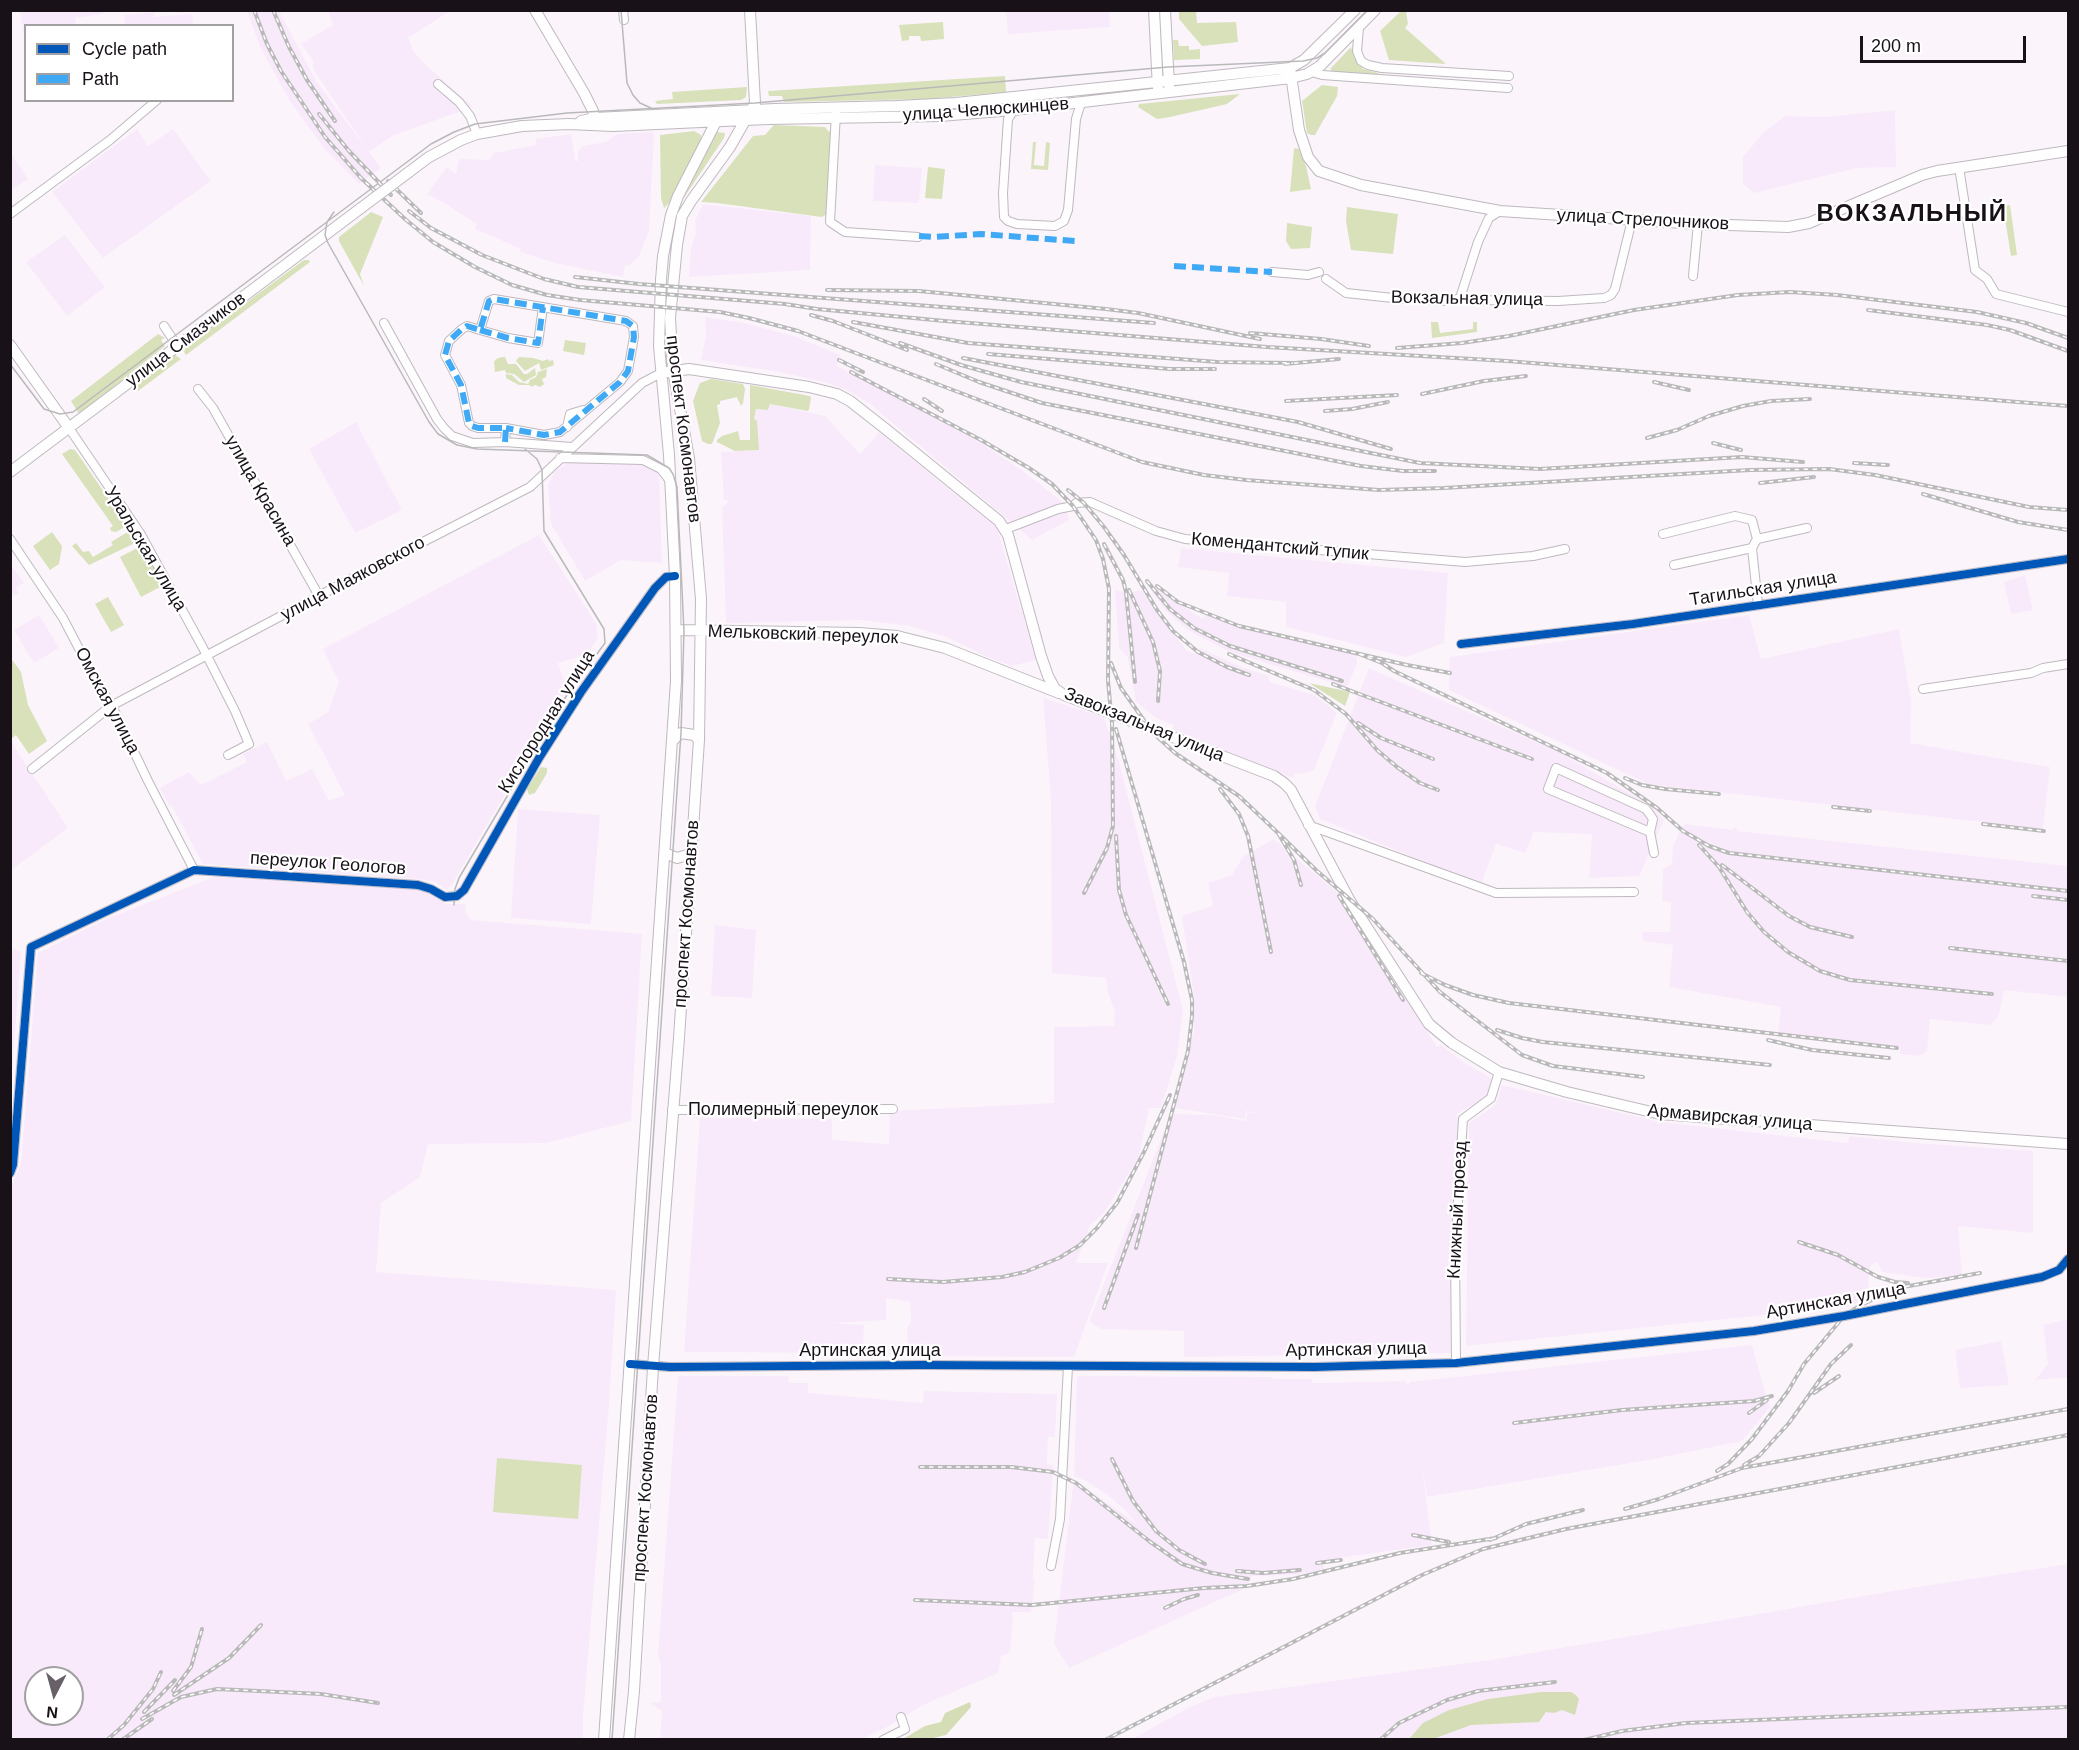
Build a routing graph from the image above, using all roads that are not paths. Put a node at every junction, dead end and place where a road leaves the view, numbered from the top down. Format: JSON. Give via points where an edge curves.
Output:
{"nodes":[{"id":1,"x":535,"y":10,"type":"edge"},
{"id":2,"x":623,"y":10,"type":"edge"},
{"id":3,"x":750,"y":10,"type":"edge"},
{"id":4,"x":1154,"y":10,"type":"edge"},
{"id":5,"x":1165,"y":10,"type":"edge"},
{"id":6,"x":1355,"y":10,"type":"edge"},
{"id":7,"x":1375,"y":10,"type":"edge"},
{"id":8,"x":624,"y":20,"type":"dead end"},
{"id":9,"x":1359,"y":27,"type":"junction"},
{"id":10,"x":1382,"y":68,"type":"junction"},
{"id":11,"x":1311,"y":72,"type":"junction"},
{"id":12,"x":1291,"y":73,"type":"junction"},
{"id":13,"x":1509,"y":76,"type":"dead end"},
{"id":14,"x":1381,"y":79,"type":"junction"},
{"id":15,"x":438,"y":84,"type":"dead end"},
{"id":16,"x":1164,"y":86,"type":"junction"},
{"id":17,"x":1508,"y":88,"type":"dead end"},
{"id":18,"x":1023,"y":96,"type":"junction"},
{"id":19,"x":155,"y":102,"type":"edge"},
{"id":20,"x":1081,"y":103,"type":"junction"},
{"id":21,"x":752,"y":110,"type":"junction"},
{"id":22,"x":1013,"y":110,"type":"junction"},
{"id":23,"x":836,"y":113,"type":"junction"},
{"id":24,"x":718,"y":117,"type":"junction"},
{"id":25,"x":746,"y":121,"type":"junction"},
{"id":26,"x":595,"y":122,"type":"junction"},
{"id":27,"x":477,"y":134,"type":"junction"},
{"id":28,"x":2068,"y":151,"type":"edge"},
{"id":29,"x":1959,"y":166,"type":"junction"},
{"id":30,"x":361,"y":208,"type":"joint"},
{"id":31,"x":1500,"y":211,"type":"junction"},
{"id":32,"x":10,"y":214,"type":"edge"},
{"id":33,"x":1632,"y":220,"type":"junction"},
{"id":34,"x":1698,"y":224,"type":"junction"},
{"id":35,"x":918,"y":237,"type":"dead end"},
{"id":36,"x":1272,"y":272,"type":"dead end"},
{"id":37,"x":1319,"y":272,"type":"dead end"},
{"id":38,"x":1693,"y":276,"type":"dead end"},
{"id":39,"x":1326,"y":279,"type":"dead end"},
{"id":40,"x":1460,"y":298,"type":"junction"},
{"id":41,"x":543,"y":307,"type":"junction"},
{"id":42,"x":2068,"y":312,"type":"edge"},
{"id":43,"x":384,"y":323,"type":"dead end"},
{"id":44,"x":164,"y":326,"type":"dead end"},
{"id":45,"x":480,"y":330,"type":"junction"},
{"id":46,"x":172,"y":338,"type":"dead end"},
{"id":47,"x":10,"y":345,"type":"edge"},
{"id":48,"x":673,"y":370,"type":"junction"},
{"id":49,"x":661,"y":373,"type":"junction"},
{"id":50,"x":198,"y":390,"type":"dead end"},
{"id":51,"x":69,"y":428,"type":"junction"},
{"id":52,"x":506,"y":428,"type":"junction"},
{"id":53,"x":505,"y":441,"type":"junction"},
{"id":54,"x":572,"y":447,"type":"junction"},
{"id":55,"x":669,"y":455,"type":"junction"},
{"id":56,"x":690,"y":458,"type":"junction"},
{"id":57,"x":560,"y":459,"type":"junction"},
{"id":58,"x":10,"y":472,"type":"edge"},
{"id":59,"x":670,"y":481,"type":"junction"},
{"id":60,"x":1807,"y":528,"type":"dead end"},
{"id":61,"x":1006,"y":529,"type":"junction"},
{"id":62,"x":1663,"y":534,"type":"dead end"},
{"id":63,"x":10,"y":539,"type":"edge"},
{"id":64,"x":1757,"y":539,"type":"junction"},
{"id":65,"x":1752,"y":548,"type":"junction"},
{"id":66,"x":1565,"y":549,"type":"dead end"},
{"id":67,"x":2068,"y":559,"type":"edge"},
{"id":68,"x":1674,"y":565,"type":"dead end"},
{"id":69,"x":675,"y":576,"type":"junction"},
{"id":70,"x":319,"y":596,"type":"junction"},
{"id":71,"x":1758,"y":605,"type":"junction"},
{"id":72,"x":676,"y":630,"type":"junction"},
{"id":73,"x":701,"y":631,"type":"junction"},
{"id":74,"x":1461,"y":644,"type":"dead end"},
{"id":75,"x":207,"y":656,"type":"junction"},
{"id":76,"x":1041,"y":656,"type":"junction"},
{"id":77,"x":2068,"y":664,"type":"edge"},
{"id":78,"x":1017,"y":677,"type":"junction"},
{"id":79,"x":1923,"y":689,"type":"dead end"},
{"id":80,"x":1064,"y":695,"type":"junction"},
{"id":81,"x":111,"y":706,"type":"junction"},
{"id":82,"x":699,"y":740,"type":"junction"},
{"id":83,"x":672,"y":741,"type":"junction"},
{"id":84,"x":228,"y":755,"type":"dead end"},
{"id":85,"x":32,"y":769,"type":"dead end"},
{"id":86,"x":1308,"y":825,"type":"junction"},
{"id":87,"x":1650,"y":831,"type":"junction"},
{"id":88,"x":665,"y":853,"type":"junction"},
{"id":89,"x":1654,"y":853,"type":"dead end"},
{"id":90,"x":691,"y":854,"type":"junction"},
{"id":91,"x":194,"y":870,"type":"junction"},
{"id":92,"x":1634,"y":892,"type":"dead end"},
{"id":93,"x":457,"y":896,"type":"joint"},
{"id":94,"x":1499,"y":1072,"type":"junction"},
{"id":95,"x":893,"y":1109,"type":"dead end"},
{"id":96,"x":672,"y":1110,"type":"junction"},
{"id":97,"x":2068,"y":1144,"type":"edge"},
{"id":98,"x":10,"y":1173,"type":"edge"},
{"id":99,"x":2068,"y":1258,"type":"edge"},
{"id":100,"x":1456,"y":1363,"type":"junction"},
{"id":101,"x":630,"y":1364,"type":"junction"},
{"id":102,"x":653,"y":1366,"type":"junction"},
{"id":103,"x":1068,"y":1366,"type":"junction"},
{"id":104,"x":1051,"y":1566,"type":"dead end"},
{"id":105,"x":902,"y":1717,"type":"dead end"},
{"id":106,"x":604,"y":1740,"type":"edge"},
{"id":107,"x":629,"y":1740,"type":"edge"},
{"id":108,"x":883,"y":1740,"type":"edge"}],
"edges":[{"from":1,"to":26,"type":"main road","via":[[584,93]]},
{"from":2,"to":8,"type":"street"},
{"from":3,"to":21,"type":"main road","via":[[755,85]]},
{"from":4,"to":16,"type":"main road"},
{"from":5,"to":16,"type":"main road"},
{"from":6,"to":12,"type":"main road"},
{"from":7,"to":9,"type":"main road","name":"улица Челюскинцев"},
{"from":9,"to":10,"type":"street","via":[[1356,44],[1360,58],[1368,65]]},
{"from":9,"to":11,"type":"main road","name":"улица Челюскинцев"},
{"from":10,"to":13,"type":"street"},
{"from":10,"to":14,"type":"street"},
{"from":11,"to":12,"type":"main road","name":"улица Челюскинцев"},
{"from":11,"to":14,"type":"street"},
{"from":12,"to":16,"type":"main road","name":"улица Челюскинцев"},
{"from":12,"to":31,"type":"main road","name":"улица Стрелочников","via":[[1303,142],[1319,171],[1361,184]]},
{"from":14,"to":17,"type":"street"},
{"from":15,"to":27,"type":"street","via":[[470,116]]},
{"from":16,"to":18,"type":"main road","name":"улица Челюскинцев"},
{"from":16,"to":20,"type":"main road","name":"улица Челюскинцев"},
{"from":18,"to":22,"type":"street"},
{"from":18,"to":23,"type":"main road","name":"улица Челюскинцев"},
{"from":19,"to":32,"type":"street"},
{"from":20,"to":22,"type":"main road","name":"улица Челюскинцев"},
{"from":20,"to":22,"type":"street","via":[[1076,119],[1068,210],[1064,221],[1055,226],[1012,223],[1003,215],[1008,119]]},
{"from":21,"to":23,"type":"main road","name":"улица Челюскинцев"},
{"from":21,"to":24,"type":"main road","name":"улица Челюскинцев"},
{"from":21,"to":25,"type":"main road","name":"проспект Космонавтов"},
{"from":22,"to":23,"type":"main road","name":"улица Челюскинцев","via":[[940,116]]},
{"from":23,"to":25,"type":"main road","name":"улица Челюскинцев"},
{"from":23,"to":35,"type":"street","via":[[830,222],[845,232]]},
{"from":24,"to":25,"type":"main road","name":"улица Челюскинцев"},
{"from":24,"to":26,"type":"main road","name":"улица Челюскинцев"},
{"from":24,"to":49,"type":"main road","name":"проспект Космонавтов","via":[[678,196],[667,230],[659,306]]},
{"from":25,"to":48,"type":"main road","name":"проспект Космонавтов","via":[[681,219],[670,318]]},
{"from":26,"to":27,"type":"main road","name":"улица Челюскинцев","via":[[522,126]]},
{"from":27,"to":30,"type":"main road","name":"улица Челюскинцев","bridge":true,"via":[[429,157]]},
{"from":28,"to":29,"type":"main road","name":"улица Стрелочников"},
{"from":29,"to":34,"type":"main road","name":"улица Стрелочников","via":[[1922,175],[1809,223],[1788,227]]},
{"from":29,"to":42,"type":"street","via":[[1975,270],[1988,279],[1996,294]]},
{"from":30,"to":51,"type":"main road","name":"улица Смазчиков"},
{"from":31,"to":33,"type":"main road","name":"улица Стрелочников"},
{"from":31,"to":40,"type":"street","via":[[1489,218]]},
{"from":33,"to":34,"type":"main road","name":"улица Стрелочников"},
{"from":33,"to":40,"type":"street","name":"Вокзальная улица","via":[[1611,295],[1558,301]]},
{"from":34,"to":38,"type":"street"},
{"from":36,"to":37,"type":"street"},
{"from":39,"to":40,"type":"street","name":"Вокзальная улица","via":[[1346,293],[1440,301]]},
{"from":41,"to":45,"type":"street","via":[[494,299],[489,301]]},
{"from":41,"to":45,"type":"street","via":[[538,343]]},
{"from":41,"to":52,"type":"street","via":[[626,321],[633,326],[628,371],[557,434]]},
{"from":43,"to":53,"type":"street","via":[[452,436],[469,442]]},
{"from":44,"to":46,"type":"street"},
{"from":45,"to":52,"type":"street","via":[[467,326],[462,329],[446,347],[447,361],[461,386],[469,423]]},
{"from":47,"to":51,"type":"main road","name":"Уральская улица"},
{"from":48,"to":49,"type":"main road"},
{"from":48,"to":56,"type":"main road","name":"проспект Космонавтов"},
{"from":48,"to":61,"type":"main road","via":[[809,387],[842,397]]},
{"from":49,"to":54,"type":"street","name":"улица Маяковского","via":[[642,383]]},
{"from":49,"to":55,"type":"main road","name":"проспект Космонавтов"},
{"from":50,"to":70,"type":"street","name":"улица Красина","via":[[213,408]]},
{"from":51,"to":58,"type":"main road","name":"улица Смазчиков"},
{"from":51,"to":75,"type":"street","name":"Уральская улица","via":[[140,533]]},
{"from":52,"to":53,"type":"street"},
{"from":53,"to":54,"type":"street"},
{"from":54,"to":57,"type":"street","name":"улица Маяковского"},
{"from":55,"to":56,"type":"main road","via":[[679,460]]},
{"from":55,"to":59,"type":"main road","name":"проспект Космонавтов"},
{"from":56,"to":73,"type":"main road","name":"проспект Космонавтов"},
{"from":57,"to":59,"type":"street","via":[[643,460],[661,469]]},
{"from":57,"to":70,"type":"street","name":"улица Маяковского","via":[[530,487]]},
{"from":59,"to":69,"type":"main road","name":"проспект Космонавтов"},
{"from":60,"to":64,"type":"street"},
{"from":61,"to":66,"type":"street","name":"Комендантский тупик","via":[[1076,503],[1090,502],[1156,531],[1185,539],[1468,562]]},
{"from":61,"to":76,"type":"main road","name":"Завокзальная улица"},
{"from":62,"to":64,"type":"street","via":[[1735,516],[1752,520]]},
{"from":63,"to":81,"type":"street","name":"Омская улица","via":[[63,618]]},
{"from":64,"to":65,"type":"street"},
{"from":65,"to":68,"type":"street"},
{"from":65,"to":71,"type":"street"},
{"from":67,"to":71,"type":"street","name":"Тагильская улица"},
{"from":69,"to":72,"type":"main road","name":"проспект Космонавтов"},
{"from":69,"to":93,"type":"street","name":"Кислородная улица","via":[[666,577],[655,588],[580,692]]},
{"from":70,"to":75,"type":"street","name":"улица Маяковского"},
{"from":71,"to":74,"type":"street","name":"Тагильская улица"},
{"from":72,"to":73,"type":"main road","name":"Мельковский переулок"},
{"from":72,"to":83,"type":"main road","name":"проспект Космонавтов"},
{"from":73,"to":78,"type":"main road","name":"Мельковский переулок","via":[[897,636],[945,648]]},
{"from":73,"to":82,"type":"main road","name":"проспект Космонавтов"},
{"from":75,"to":81,"type":"street","name":"улица Маяковского"},
{"from":75,"to":84,"type":"street","name":"Уральская улица","via":[[249,744]]},
{"from":76,"to":78,"type":"main road","via":[[1037,676]]},
{"from":76,"to":80,"type":"main road","name":"Завокзальная улица","via":[[1050,681]]},
{"from":77,"to":79,"type":"street"},
{"from":78,"to":80,"type":"main road","name":"Мельковский переулок"},
{"from":80,"to":86,"type":"main road","name":"Завокзальная улица","via":[[1274,776],[1291,790]]},
{"from":81,"to":85,"type":"street","name":"улица Маяковского"},
{"from":81,"to":91,"type":"street","name":"Омская улица"},
{"from":82,"to":83,"type":"main road","via":[[681,733]]},
{"from":82,"to":90,"type":"main road","name":"проспект Космонавтов"},
{"from":83,"to":88,"type":"main road","name":"проспект Космонавтов"},
{"from":86,"to":92,"type":"street","via":[[1496,893]]},
{"from":86,"to":94,"type":"main road","name":"Армавирская улица","via":[[1350,901],[1429,1024]]},
{"from":87,"to":87,"type":"street","via":[[1653,819],[1646,809],[1556,768],[1548,789]]},
{"from":87,"to":89,"type":"street"},
{"from":88,"to":90,"type":"main road","via":[[677,858]]},
{"from":88,"to":101,"type":"main road","name":"проспект Космонавтов"},
{"from":90,"to":96,"type":"main road","name":"проспект Космонавтов"},
{"from":91,"to":93,"type":"street","name":"переулок Геологов","via":[[418,885],[446,897]]},
{"from":91,"to":98,"type":"street","via":[[31,947],[14,1165]]},
{"from":94,"to":97,"type":"main road","name":"Армавирская улица","via":[[1660,1114]]},
{"from":94,"to":100,"type":"street","name":"Книжный проезд","via":[[1491,1098],[1463,1119],[1455,1250]]},
{"from":95,"to":96,"type":"street","name":"Полимерный переулок"},
{"from":96,"to":102,"type":"main road","name":"проспект Космонавтов"},
{"from":99,"to":100,"type":"street","name":"Артинская улица","via":[[2059,1270],[2042,1276],[1844,1316],[1754,1331]]},
{"from":100,"to":103,"type":"street","name":"Артинская улица"},
{"from":101,"to":102,"type":"street","name":"Артинская улица"},
{"from":101,"to":106,"type":"main road","name":"проспект Космонавтов"},
{"from":102,"to":103,"type":"street","name":"Артинская улица"},
{"from":102,"to":107,"type":"main road","name":"проспект Космонавтов"},
{"from":103,"to":104,"type":"street","via":[[1060,1519]]},
{"from":105,"to":108,"type":"street","via":[[905,1729]]}]}
